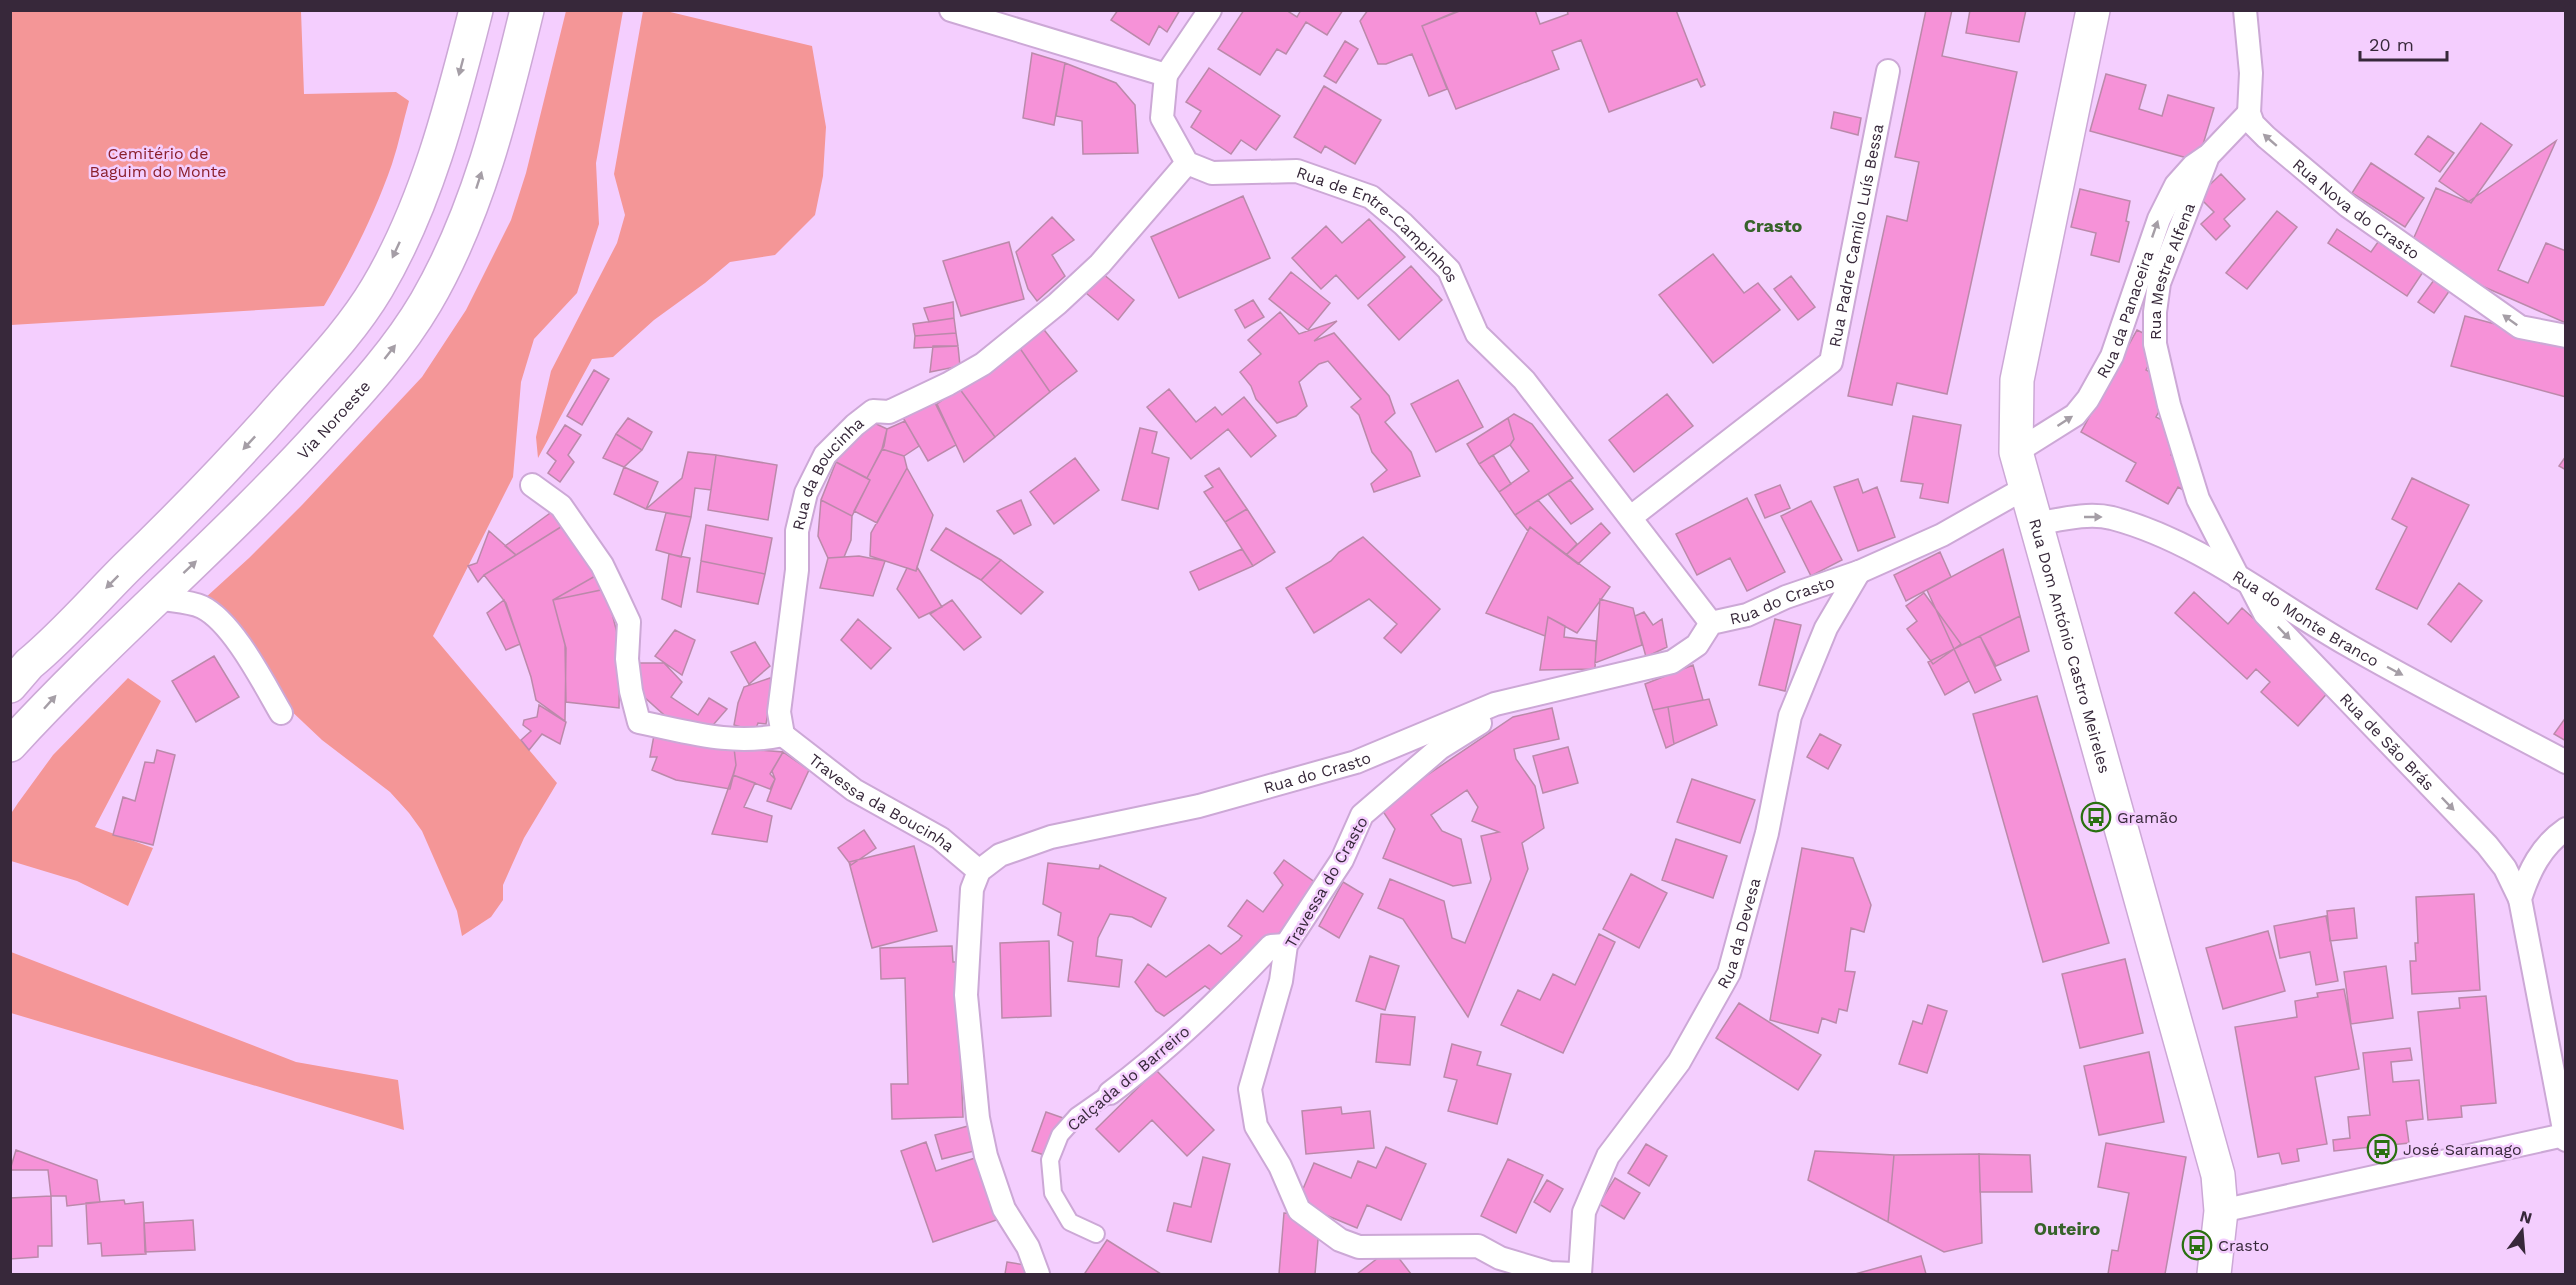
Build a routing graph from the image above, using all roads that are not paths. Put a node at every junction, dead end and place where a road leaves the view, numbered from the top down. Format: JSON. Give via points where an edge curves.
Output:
{"nodes":[{"id":1,"x":476,"y":10,"type":"edge"},
{"id":2,"x":527,"y":10,"type":"edge"},
{"id":3,"x":951,"y":10,"type":"edge"},
{"id":4,"x":1210,"y":10,"type":"edge"},
{"id":5,"x":2093,"y":10,"type":"edge"},
{"id":6,"x":2245,"y":10,"type":"edge"},
{"id":7,"x":1888,"y":71,"type":"dead end"},
{"id":8,"x":1166,"y":75,"type":"junction"},
{"id":9,"x":2249,"y":113,"type":"junction"},
{"id":10,"x":2208,"y":156,"type":"junction"},
{"id":11,"x":1187,"y":164,"type":"junction"},
{"id":12,"x":2565,"y":336,"type":"edge"},
{"id":13,"x":2016,"y":452,"type":"junction"},
{"id":14,"x":532,"y":485,"type":"dead end"},
{"id":15,"x":2025,"y":488,"type":"junction"},
{"id":16,"x":1631,"y":517,"type":"junction"},
{"id":17,"x":2035,"y":524,"type":"junction"},
{"id":18,"x":1859,"y":572,"type":"junction"},
{"id":19,"x":2244,"y":582,"type":"junction"},
{"id":20,"x":157,"y":598,"type":"junction"},
{"id":21,"x":1711,"y":623,"type":"junction"},
{"id":22,"x":10,"y":686,"type":"edge"},
{"id":23,"x":1495,"y":704,"type":"junction"},
{"id":24,"x":281,"y":713,"type":"dead end"},
{"id":25,"x":783,"y":735,"type":"junction"},
{"id":26,"x":10,"y":746,"type":"edge"},
{"id":27,"x":2565,"y":762,"type":"edge"},
{"id":28,"x":2565,"y":829,"type":"edge"},
{"id":29,"x":979,"y":871,"type":"junction"},
{"id":30,"x":2520,"y":899,"type":"junction"},
{"id":31,"x":1286,"y":945,"type":"junction"},
{"id":32,"x":1110,"y":1093,"type":"joint"},
{"id":33,"x":2565,"y":1137,"type":"edge"},
{"id":34,"x":2221,"y":1211,"type":"junction"},
{"id":35,"x":1096,"y":1234,"type":"dead end"},
{"id":36,"x":1038,"y":1275,"type":"edge"},
{"id":37,"x":1577,"y":1275,"type":"edge"},
{"id":38,"x":2214,"y":1275,"type":"edge"}],
"edges":[{"from":1,"to":22,"type":"main road","one_way":true,"via":[[431,167],[376,289],[331,353],[258,434]]},
{"from":20,"to":2,"type":"main road","name":"Via Noroeste","one_way":true,"via":[[309,448],[377,370],[426,302],[469,209],[507,96]]},
{"from":3,"to":8,"type":"street"},
{"from":4,"to":8,"type":"street"},
{"from":5,"to":13,"type":"main road","name":"Rua Dom António Castro Meireles","via":[[2017,380]]},
{"from":6,"to":9,"type":"street","via":[[2251,73]]},
{"from":7,"to":16,"type":"street","name":"Rua Padre Camilo Luís Bessa","via":[[1831,362]]},
{"from":8,"to":11,"type":"street","via":[[1162,118]]},
{"from":9,"to":10,"type":"street","name":"Rua Mestre Alfena"},
{"from":12,"to":9,"type":"street","name":"Rua Nova do Crasto","one_way":true,"via":[[2520,327],[2348,206],[2266,137],[2253,124]]},
{"from":13,"to":10,"type":"street","name":"Rua da Panaceira","one_way":true,"via":[[2075,415],[2088,399],[2112,356],[2158,219],[2176,185]]},
{"from":10,"to":19,"type":"street","name":"Rua Mestre Alfena","via":[[2159,283],[2155,344],[2198,499]]},
{"from":11,"to":16,"type":"street","name":"Rua de Entre-Campinhos","via":[[1212,173],[1297,171],[1371,197],[1449,270],[1477,334],[1524,380]]},
{"from":11,"to":25,"type":"street","name":"Rua da Boucinha","via":[[1100,264],[983,364],[889,412],[873,411],[825,455],[806,493],[798,531],[797,570],[778,712]]},
{"from":13,"to":15,"type":"main road","name":"Rua Dom António Castro Meireles"},
{"from":14,"to":25,"type":"street","via":[[561,506],[602,566],[629,622],[627,659],[639,722],[710,738],[762,740]]},
{"from":15,"to":17,"type":"main road","name":"Rua Dom António Castro Meireles"},
{"from":15,"to":18,"type":"street","name":"Rua do Crasto","via":[[1942,535]]},
{"from":16,"to":21,"type":"street","name":"Rua de Entre-Campinhos"},
{"from":17,"to":19,"type":"street","name":"Rua do Monte Branco","one_way":true,"via":[[2109,518],[2161,535],[2208,558]]},
{"from":17,"to":34,"type":"main road","name":"Rua Dom António Castro Meireles","via":[[2218,1175]]},
{"from":18,"to":21,"type":"street","name":"Rua do Crasto","via":[[1747,615]]},
{"from":18,"to":37,"type":"street","name":"Rua da Devesa","via":[[1826,628],[1790,716],[1767,833],[1728,973],[1679,1062],[1608,1156],[1584,1212]]},
{"from":19,"to":27,"type":"street","name":"Rua do Monte Branco","one_way":true,"via":[[2348,646]]},
{"from":19,"to":30,"type":"street","name":"Rua de São Brás","one_way":true,"via":[[2265,614],[2487,845],[2505,868]]},
{"from":20,"to":24,"type":"street","via":[[201,606],[218,617],[253,664]]},
{"from":26,"to":20,"type":"main road","name":"Via Noroeste","one_way":true,"via":[[61,690]]},
{"from":21,"to":23,"type":"street","name":"Rua do Crasto","via":[[1697,645],[1672,662]]},
{"from":23,"to":29,"type":"street","name":"Rua do Crasto","via":[[1356,762],[1199,806],[1051,837],[1000,855]]},
{"from":23,"to":31,"type":"street","name":"Travessa do Crasto","via":[[1484,721],[1440,748],[1362,815],[1342,860]]},
{"from":25,"to":29,"type":"street","name":"Travessa da Boucinha","via":[[854,790],[940,838]]},
{"from":28,"to":30,"type":"street","via":[[2539,857]]},
{"from":29,"to":36,"type":"street","via":[[972,889],[966,994],[978,1118],[1004,1209],[1028,1248]]},
{"from":30,"to":33,"type":"street","name":"Rua de São Brás"},
{"from":31,"to":32,"type":"street","name":"Calçada do Barreiro","via":[[1271,945],[1228,992]]},
{"from":31,"to":37,"type":"street","name":"Travessa do Crasto","via":[[1281,981],[1250,1089],[1256,1126],[1299,1210],[1340,1240],[1359,1247],[1478,1246],[1500,1258],[1550,1273]]},
{"from":32,"to":35,"type":"street","name":"Calçada do Barreiro","via":[[1077,1116],[1060,1135],[1050,1160],[1053,1193],[1070,1222]]},
{"from":33,"to":34,"type":"street"},
{"from":34,"to":38,"type":"main road","name":"Rua Dom António Castro Meireles"}]}
